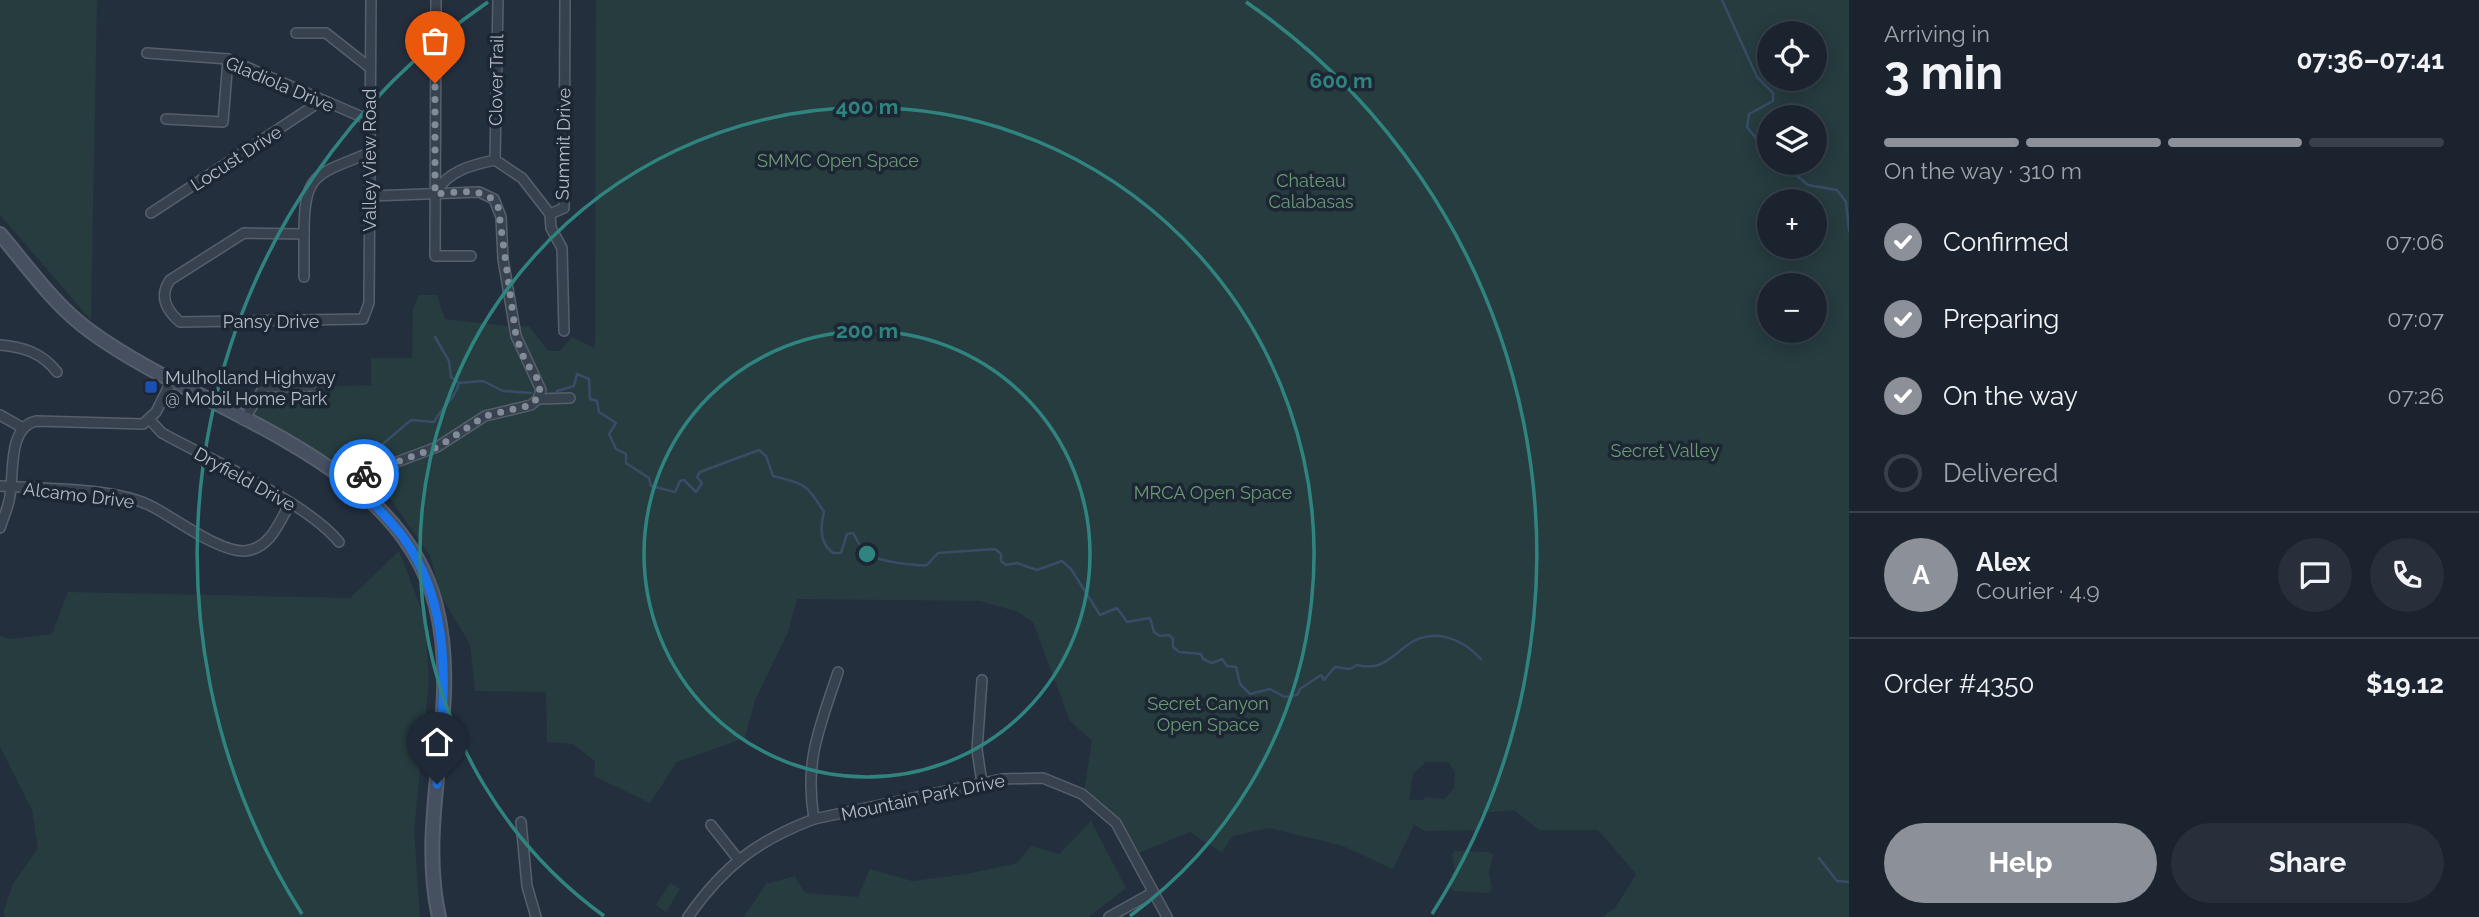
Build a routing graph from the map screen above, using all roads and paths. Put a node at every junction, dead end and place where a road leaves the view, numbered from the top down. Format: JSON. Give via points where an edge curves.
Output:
{"nodes":[{"id":1,"x":371,"y":0,"type":"edge"},
{"id":2,"x":436,"y":0,"type":"edge"},
{"id":3,"x":498,"y":0,"type":"edge"},
{"id":4,"x":565,"y":0,"type":"edge"},
{"id":5,"x":296,"y":33,"type":"dead end"},
{"id":6,"x":147,"y":53,"type":"dead end"},
{"id":7,"x":228,"y":59,"type":"junction"},
{"id":8,"x":369,"y":67,"type":"junction"},
{"id":9,"x":321,"y":101,"type":"junction"},
{"id":10,"x":166,"y":119,"type":"dead end"},
{"id":11,"x":369,"y":120,"type":"junction"},
{"id":12,"x":369,"y":153,"type":"junction"},
{"id":13,"x":495,"y":160,"type":"junction"},
{"id":14,"x":435,"y":194,"type":"junction"},
{"id":15,"x":371,"y":196,"type":"junction"},
{"id":16,"x":151,"y":213,"type":"dead end"},
{"id":17,"x":550,"y":214,"type":"junction"},
{"id":18,"x":0,"y":234,"type":"edge"},
{"id":19,"x":304,"y":234,"type":"junction"},
{"id":20,"x":471,"y":256,"type":"dead end"},
{"id":21,"x":304,"y":277,"type":"dead end"},
{"id":22,"x":363,"y":319,"type":"joint"},
{"id":23,"x":564,"y":331,"type":"dead end"},
{"id":24,"x":0,"y":345,"type":"edge"},
{"id":25,"x":57,"y":372,"type":"dead end"},
{"id":26,"x":171,"y":382,"type":"junction"},
{"id":27,"x":317,"y":386,"type":"dead end"},
{"id":28,"x":570,"y":398,"type":"dead end"},
{"id":29,"x":538,"y":399,"type":"junction"},
{"id":30,"x":0,"y":415,"type":"edge"},
{"id":31,"x":149,"y":419,"type":"junction"},
{"id":32,"x":244,"y":420,"type":"junction"},
{"id":33,"x":23,"y":428,"type":"junction"},
{"id":34,"x":352,"y":482,"type":"junction"},
{"id":35,"x":0,"y":486,"type":"edge"},
{"id":36,"x":12,"y":487,"type":"junction"},
{"id":37,"x":290,"y":503,"type":"junction"},
{"id":38,"x":0,"y":528,"type":"edge"},
{"id":39,"x":339,"y":542,"type":"dead end"},
{"id":40,"x":838,"y":672,"type":"dead end"},
{"id":41,"x":982,"y":680,"type":"dead end"},
{"id":42,"x":982,"y":783,"type":"junction"},
{"id":43,"x":814,"y":820,"type":"junction"},
{"id":44,"x":521,"y":822,"type":"dead end"},
{"id":45,"x":711,"y":825,"type":"dead end"},
{"id":46,"x":737,"y":859,"type":"junction"},
{"id":47,"x":1152,"y":893,"type":"junction"},
{"id":48,"x":439,"y":917,"type":"edge"},
{"id":49,"x":536,"y":917,"type":"edge"},
{"id":50,"x":688,"y":917,"type":"edge"},
{"id":51,"x":1110,"y":917,"type":"edge"},
{"id":52,"x":1167,"y":917,"type":"edge"}],
"edges":[{"from":1,"to":8,"type":"street","name":"Valley View Road"},
{"from":2,"to":14,"type":"street"},
{"from":3,"to":13,"type":"street","name":"Clover Trail"},
{"from":4,"to":17,"type":"street","name":"Summit Drive","via":[[564,206]]},
{"from":5,"to":8,"type":"street","via":[[326,33]]},
{"from":6,"to":7,"type":"street","name":"Gladiola Drive"},
{"from":7,"to":9,"type":"street","name":"Gladiola Drive"},
{"from":7,"to":10,"type":"street","via":[[223,122]]},
{"from":8,"to":11,"type":"street","name":"Valley View Road"},
{"from":9,"to":11,"type":"street","name":"Gladiola Drive"},
{"from":9,"to":16,"type":"street","name":"Locust Drive"},
{"from":11,"to":12,"type":"street","name":"Valley View Road"},
{"from":12,"to":15,"type":"street","name":"Valley View Road"},
{"from":12,"to":19,"type":"street","via":[[321,173],[310,185],[304,199]]},
{"from":13,"to":14,"type":"street","via":[[445,178]]},
{"from":13,"to":17,"type":"street","name":"Summit Drive","via":[[522,178]]},
{"from":14,"to":15,"type":"street"},
{"from":14,"to":20,"type":"street","via":[[435,256]]},
{"from":14,"to":29,"type":"street","via":[[479,192],[498,206],[516,336],[539,381]]},
{"from":15,"to":22,"type":"street","name":"Valley View Road","via":[[369,303]]},
{"from":17,"to":23,"type":"street","via":[[551,228],[562,248]]},
{"from":18,"to":26,"type":"main road","via":[[88,330]]},
{"from":19,"to":21,"type":"street"},
{"from":19,"to":22,"type":"street","name":"Pansy Drive","via":[[244,233],[170,280],[165,288],[168,310],[180,322]]},
{"from":24,"to":25,"type":"street","via":[[32,351]]},
{"from":26,"to":31,"type":"street"},
{"from":26,"to":32,"type":"main road"},
{"from":27,"to":32,"type":"street","via":[[264,387]]},
{"from":28,"to":29,"type":"street"},
{"from":29,"to":34,"type":"street","via":[[527,407],[485,416],[445,444]]},
{"from":30,"to":33,"type":"street"},
{"from":31,"to":33,"type":"street","via":[[134,426],[36,421]]},
{"from":31,"to":37,"type":"street","name":"Dryfield Drive","via":[[162,433]]},
{"from":32,"to":34,"type":"main road"},
{"from":33,"to":36,"type":"street"},
{"from":34,"to":48,"type":"main road","via":[[397,528],[417,559],[440,625],[445,680],[433,856]]},
{"from":35,"to":36,"type":"street","name":"Alcamo Drive"},
{"from":36,"to":37,"type":"street","name":"Alcamo Drive","via":[[126,496],[151,505],[220,545],[244,551],[268,541]]},
{"from":36,"to":38,"type":"street"},
{"from":37,"to":39,"type":"street","name":"Dryfield Drive","via":[[327,527]]},
{"from":40,"to":43,"type":"street","via":[[810,764]]},
{"from":41,"to":42,"type":"street","via":[[977,750]]},
{"from":42,"to":43,"type":"street","name":"Mountain Park Drive"},
{"from":42,"to":47,"type":"street","name":"Mountain Park Drive","via":[[1043,778],[1082,794],[1116,823]]},
{"from":43,"to":46,"type":"street","name":"Mountain Park Drive","via":[[782,832]]},
{"from":44,"to":49,"type":"street","via":[[527,886]]},
{"from":45,"to":46,"type":"street"},
{"from":46,"to":50,"type":"street","name":"Mountain Park Drive"},
{"from":47,"to":51,"type":"street"},
{"from":47,"to":52,"type":"street","name":"Mountain Park Drive"}]}
